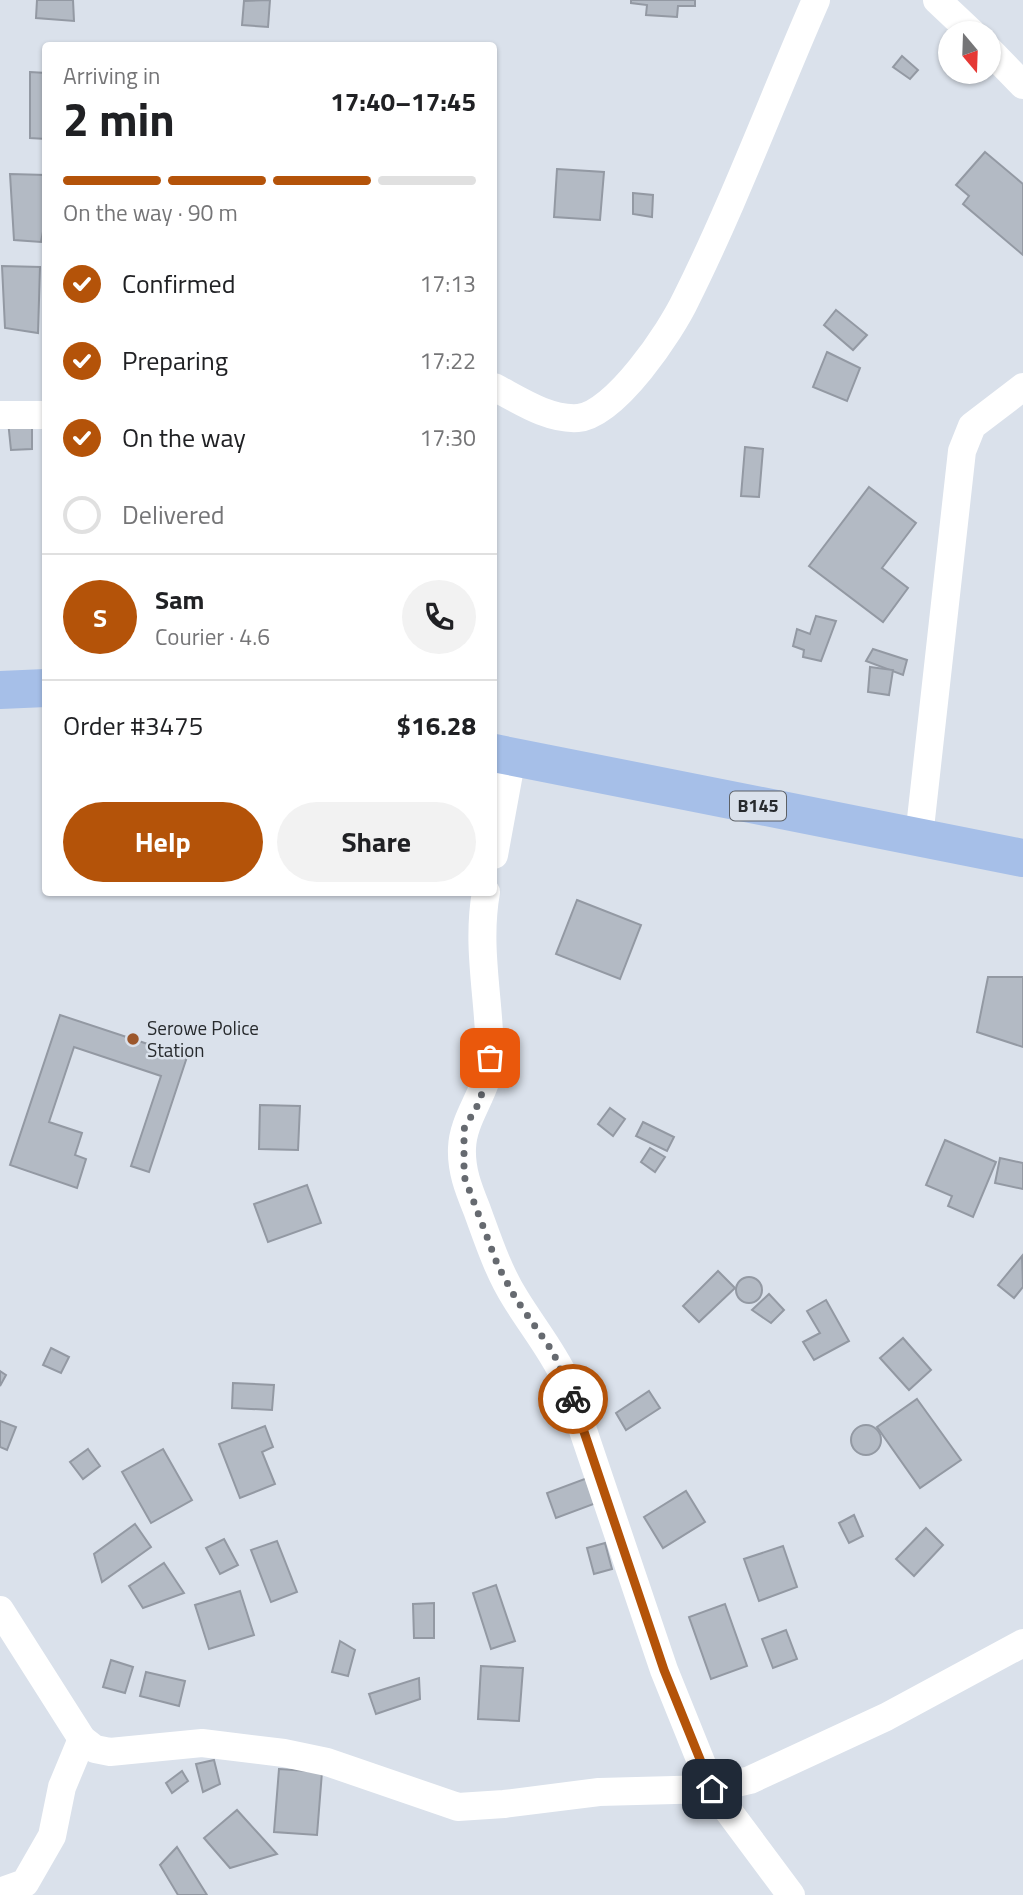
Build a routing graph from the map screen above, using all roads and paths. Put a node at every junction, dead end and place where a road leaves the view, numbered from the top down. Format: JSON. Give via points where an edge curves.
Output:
{"nodes":[{"id":1,"x":816,"y":0,"type":"edge"},
{"id":2,"x":937,"y":0,"type":"edge"},
{"id":3,"x":959,"y":21,"type":"edge"},
{"id":4,"x":1001,"y":62,"type":"edge"},
{"id":5,"x":1023,"y":85,"type":"edge"},
{"id":6,"x":1023,"y":387,"type":"edge"},
{"id":7,"x":497,"y":388,"type":"edge"},
{"id":8,"x":0,"y":415,"type":"edge"},
{"id":9,"x":42,"y":415,"type":"edge"},
{"id":10,"x":42,"y":688,"type":"edge"},
{"id":11,"x":0,"y":690,"type":"edge"},
{"id":12,"x":503,"y":755,"type":"edge"},
{"id":13,"x":497,"y":822,"type":"edge"},
{"id":14,"x":919,"y":837,"type":"junction"},
{"id":15,"x":1023,"y":858,"type":"edge"},
{"id":16,"x":485,"y":896,"type":"edge"},
{"id":17,"x":0,"y":1610,"type":"edge"},
{"id":18,"x":1023,"y":1643,"type":"edge"},
{"id":19,"x":82,"y":1739,"type":"junction"},
{"id":20,"x":712,"y":1789,"type":"junction"},
{"id":21,"x":0,"y":1892,"type":"edge"},
{"id":22,"x":792,"y":1895,"type":"edge"}],
"edges":[{"from":1,"to":7,"type":"street","via":[[685,301],[630,383],[600,411],[579,418],[552,415]]},
{"from":2,"to":3,"type":"street"},
{"from":4,"to":5,"type":"street"},
{"from":6,"to":14,"type":"street","via":[[972,426],[962,451]]},
{"from":8,"to":9,"type":"street"},
{"from":10,"to":11,"type":"main road"},
{"from":12,"to":13,"type":"street"},
{"from":12,"to":14,"type":"main road","number":"B145"},
{"from":14,"to":15,"type":"main road","number":"B145"},
{"from":16,"to":20,"type":"street","via":[[482,970],[490,1058],[480,1101],[464,1129],[464,1176],[498,1266],[566,1380],[664,1670]]},
{"from":17,"to":19,"type":"street"},
{"from":18,"to":20,"type":"street","via":[[873,1723],[750,1780]]},
{"from":19,"to":20,"type":"street","via":[[95,1749],[110,1752],[202,1743],[284,1753],[327,1762],[458,1807],[599,1792]]},
{"from":19,"to":21,"type":"street","via":[[62,1787],[51,1836],[25,1883]]},
{"from":20,"to":22,"type":"street"}]}
